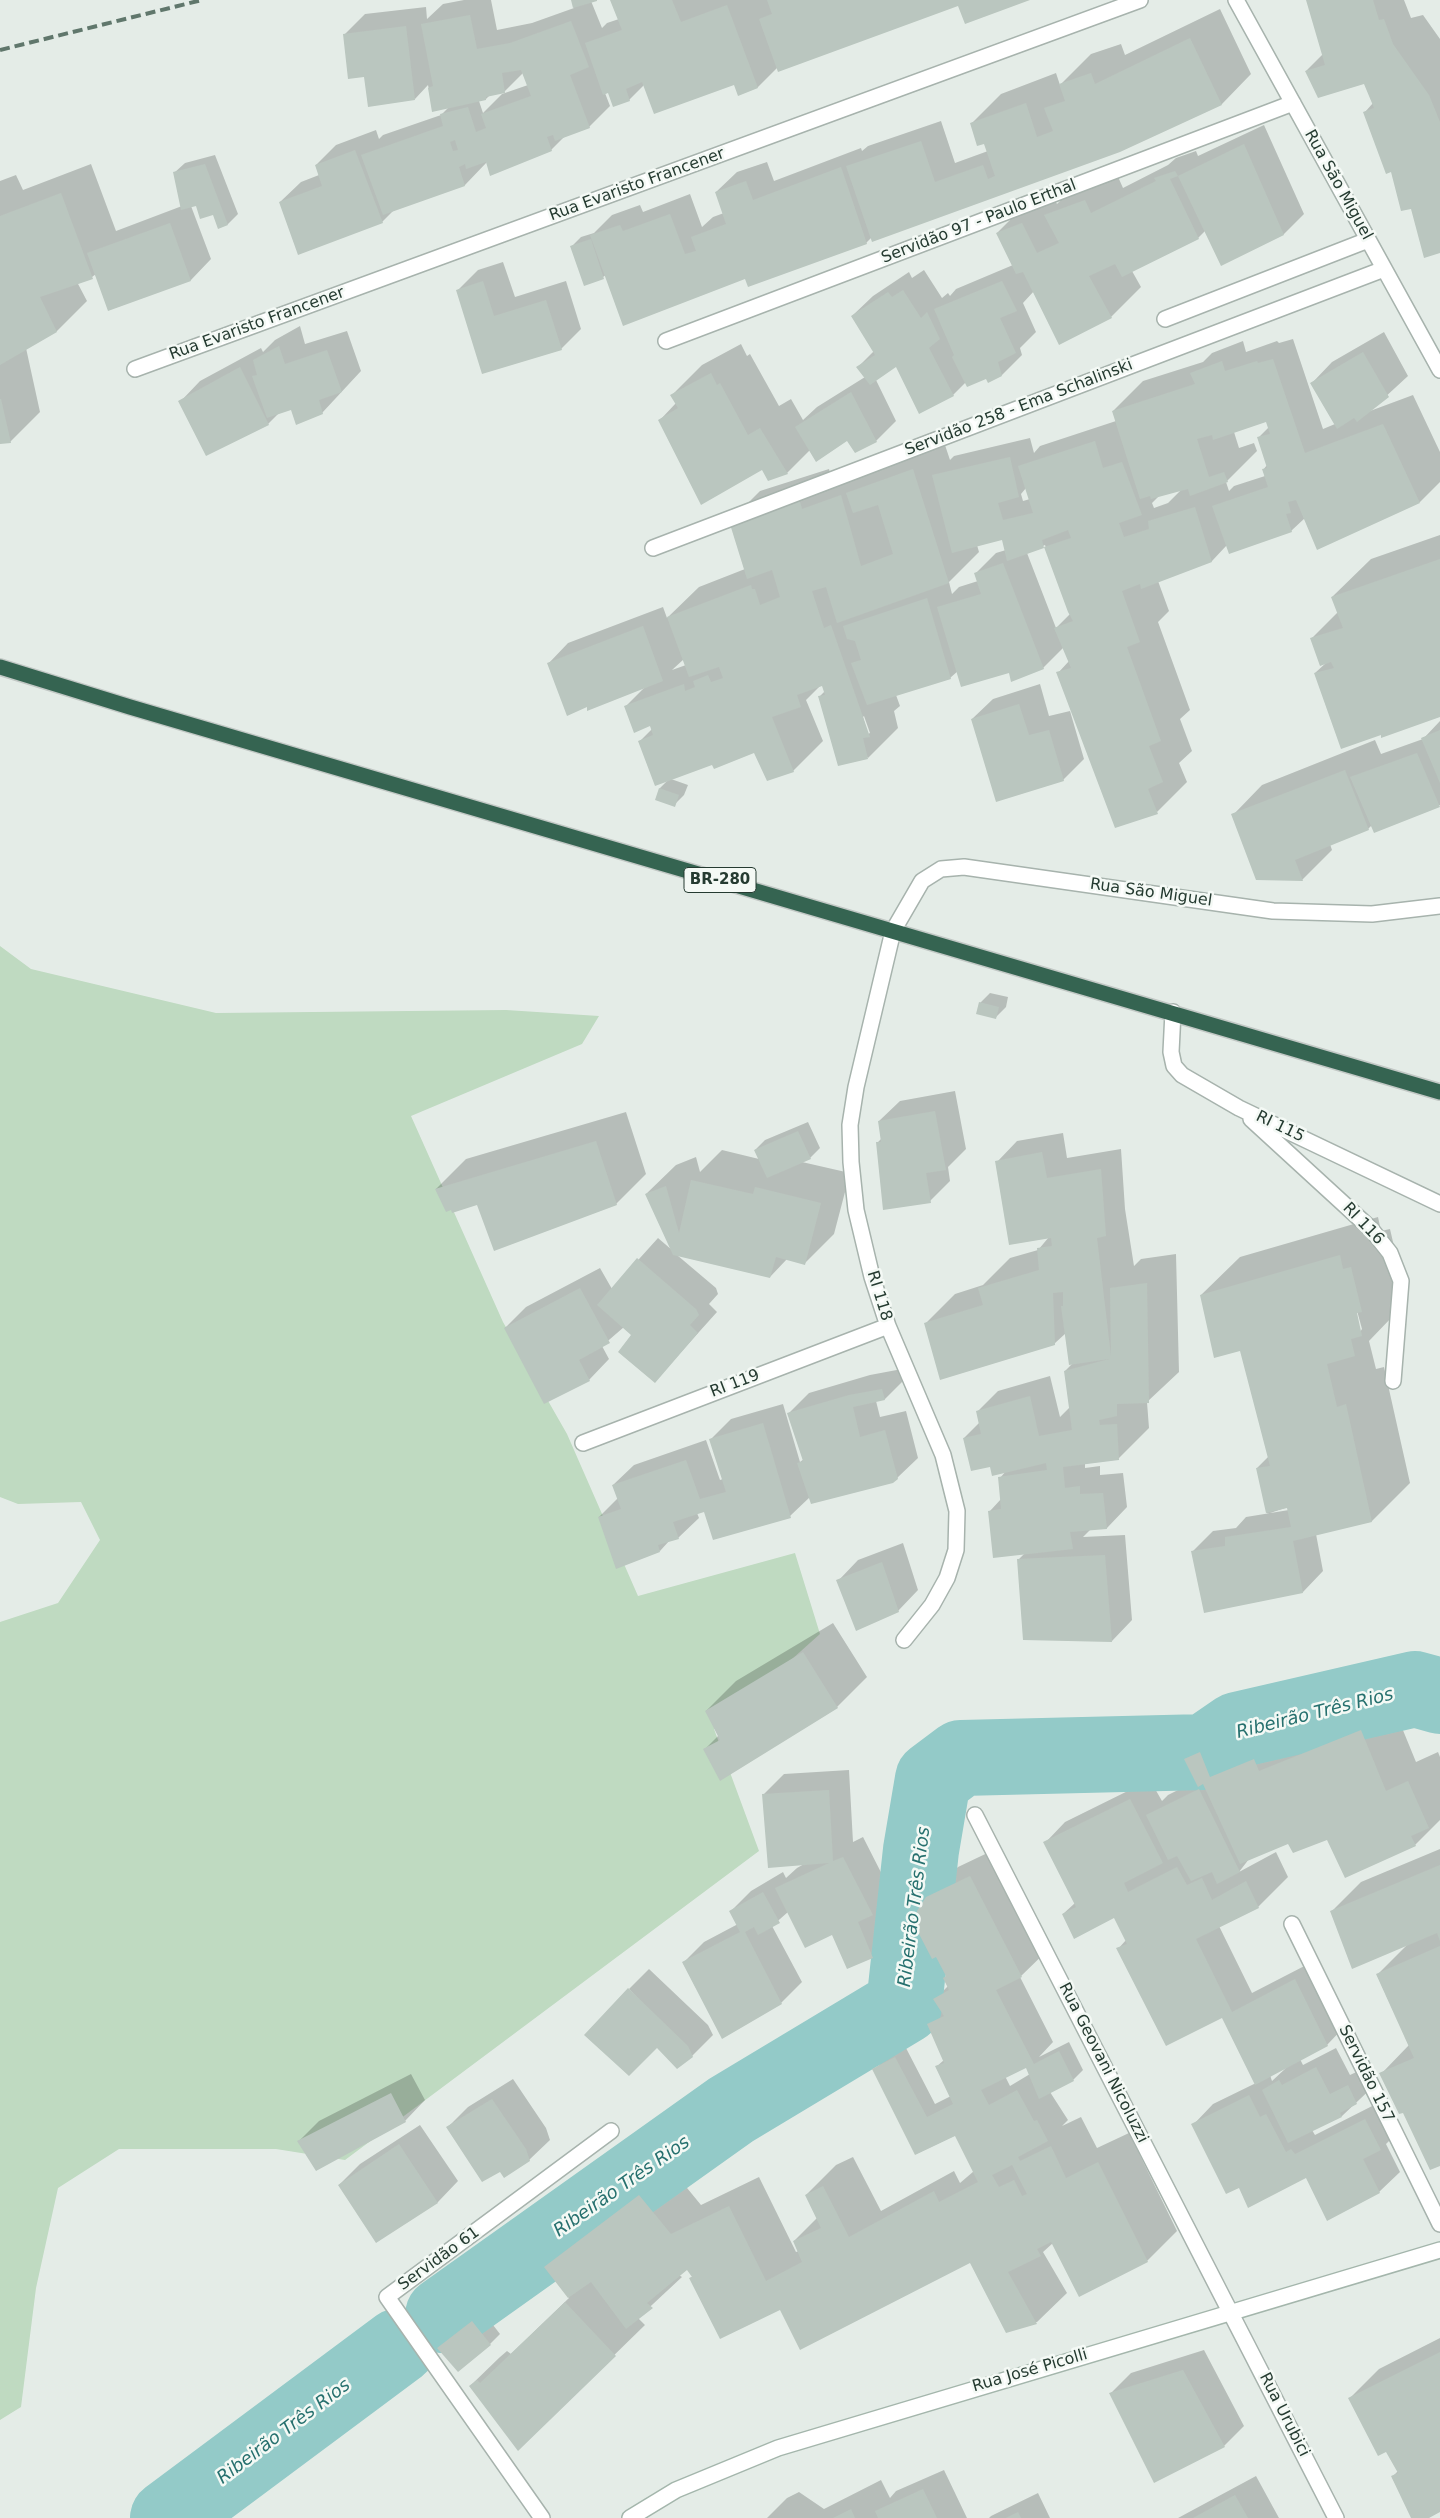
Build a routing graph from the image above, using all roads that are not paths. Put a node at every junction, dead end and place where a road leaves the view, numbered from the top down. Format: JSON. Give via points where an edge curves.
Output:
{"nodes":[{"id":1,"x":1140,"y":0,"type":"edge"},
{"id":2,"x":1236,"y":0,"type":"edge"},
{"id":3,"x":1293,"y":102,"type":"junction"},
{"id":4,"x":1368,"y":240,"type":"junction"},
{"id":5,"x":1384,"y":269,"type":"junction"},
{"id":6,"x":1165,"y":319,"type":"dead end"},
{"id":7,"x":666,"y":341,"type":"dead end"},
{"id":8,"x":135,"y":369,"type":"dead end"},
{"id":9,"x":1440,"y":370,"type":"edge"},
{"id":10,"x":653,"y":548,"type":"dead end"},
{"id":11,"x":0,"y":667,"type":"edge"},
{"id":12,"x":1440,"y":906,"type":"edge"},
{"id":13,"x":894,"y":931,"type":"junction"},
{"id":14,"x":1173,"y":1012,"type":"junction"},
{"id":15,"x":1440,"y":1092,"type":"edge"},
{"id":16,"x":1239,"y":1108,"type":"junction"},
{"id":17,"x":1440,"y":1204,"type":"edge"},
{"id":18,"x":888,"y":1326,"type":"junction"},
{"id":19,"x":1393,"y":1381,"type":"dead end"},
{"id":20,"x":583,"y":1443,"type":"dead end"},
{"id":21,"x":904,"y":1640,"type":"dead end"},
{"id":22,"x":975,"y":1815,"type":"dead end"},
{"id":23,"x":1292,"y":1924,"type":"dead end"},
{"id":24,"x":611,"y":2132,"type":"dead end"},
{"id":25,"x":1440,"y":2224,"type":"edge"},
{"id":26,"x":1440,"y":2250,"type":"edge"},
{"id":27,"x":1232,"y":2312,"type":"junction"},
{"id":28,"x":542,"y":2518,"type":"edge"},
{"id":29,"x":630,"y":2518,"type":"edge"},
{"id":30,"x":1336,"y":2518,"type":"edge"}],
"edges":[{"from":1,"to":8,"type":"street","name":"Rua Evaristo Francener"},
{"from":2,"to":3,"type":"street","name":"Rua São Miguel"},
{"from":3,"to":4,"type":"street","name":"Rua São Miguel"},
{"from":3,"to":7,"type":"street","name":"Servidão 97 - Paulo Erthal"},
{"from":4,"to":5,"type":"street","name":"Rua São Miguel"},
{"from":4,"to":6,"type":"street"},
{"from":5,"to":9,"type":"street","name":"Rua São Miguel"},
{"from":5,"to":10,"type":"street","name":"Servidão 258 - Ema Schalinski"},
{"from":11,"to":13,"type":"highway","number":"BR-280"},
{"from":12,"to":13,"type":"street","name":"Rua São Miguel","via":[[1372,914],[1272,911],[964,867],[941,869],[922,881]]},
{"from":13,"to":14,"type":"highway","number":"BR-280"},
{"from":13,"to":18,"type":"street","name":"RI 118","via":[[856,1087],[850,1125],[856,1210]]},
{"from":14,"to":15,"type":"highway","number":"BR-280"},
{"from":14,"to":16,"type":"street","name":"RI 115","via":[[1171,1052],[1174,1066],[1182,1075]]},
{"from":16,"to":17,"type":"street","name":"RI 115"},
{"from":16,"to":19,"type":"street","name":"RI 116","via":[[1371,1229],[1390,1253],[1401,1282]]},
{"from":18,"to":20,"type":"street","name":"RI 119"},
{"from":18,"to":21,"type":"street","name":"RI 118","via":[[942,1455],[957,1510],[956,1550],[947,1578],[932,1605]]},
{"from":22,"to":27,"type":"street","name":"Rua Geovani Nicoluzzi"},
{"from":23,"to":25,"type":"street","name":"Servidão 157"},
{"from":24,"to":28,"type":"street","name":"Servidão 61","via":[[387,2297]]},
{"from":26,"to":27,"type":"street","name":"Rua José Picolli"},
{"from":27,"to":29,"type":"street","name":"Rua José Picolli","via":[[778,2448],[676,2490]]},
{"from":27,"to":30,"type":"street","name":"Rua Urubici"}]}
